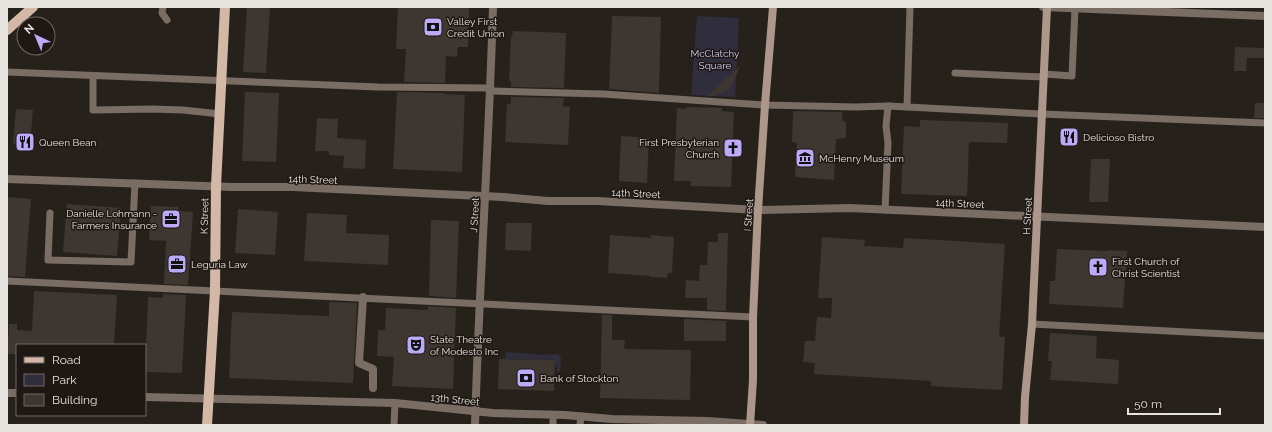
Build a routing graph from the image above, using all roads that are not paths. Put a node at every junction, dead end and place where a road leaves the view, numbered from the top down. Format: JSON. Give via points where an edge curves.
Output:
{"nodes":[{"id":1,"x":33,"y":7,"type":"edge"},
{"id":2,"x":163,"y":7,"type":"edge"},
{"id":3,"x":225,"y":7,"type":"edge"},
{"id":4,"x":493,"y":7,"type":"edge"},
{"id":5,"x":773,"y":7,"type":"edge"},
{"id":6,"x":910,"y":7,"type":"edge"},
{"id":7,"x":1042,"y":7,"type":"edge"},
{"id":8,"x":1047,"y":7,"type":"edge"},
{"id":9,"x":1075,"y":8,"type":"junction"},
{"id":10,"x":1163,"y":9,"type":"edge"},
{"id":11,"x":1214,"y":10,"type":"edge"},
{"id":12,"x":1265,"y":16,"type":"edge"},
{"id":13,"x":167,"y":20,"type":"dead end"},
{"id":14,"x":7,"y":30,"type":"edge"},
{"id":15,"x":7,"y":72,"type":"edge"},
{"id":16,"x":955,"y":73,"type":"dead end"},
{"id":17,"x":1044,"y":75,"type":"junction"},
{"id":18,"x":93,"y":76,"type":"junction"},
{"id":19,"x":221,"y":82,"type":"junction"},
{"id":20,"x":491,"y":90,"type":"junction"},
{"id":21,"x":765,"y":105,"type":"junction"},
{"id":22,"x":888,"y":106,"type":"junction"},
{"id":23,"x":906,"y":107,"type":"junction"},
{"id":24,"x":220,"y":114,"type":"junction"},
{"id":25,"x":1042,"y":114,"type":"junction"},
{"id":26,"x":1265,"y":123,"type":"edge"},
{"id":27,"x":7,"y":179,"type":"edge"},
{"id":28,"x":135,"y":183,"type":"junction"},
{"id":29,"x":216,"y":186,"type":"junction"},
{"id":30,"x":485,"y":196,"type":"junction"},
{"id":31,"x":758,"y":210,"type":"junction"},
{"id":32,"x":885,"y":210,"type":"junction"},
{"id":33,"x":50,"y":213,"type":"dead end"},
{"id":34,"x":1037,"y":217,"type":"junction"},
{"id":35,"x":1265,"y":227,"type":"edge"},
{"id":36,"x":7,"y":281,"type":"edge"},
{"id":37,"x":215,"y":291,"type":"junction"},
{"id":38,"x":363,"y":297,"type":"junction"},
{"id":39,"x":480,"y":303,"type":"junction"},
{"id":40,"x":753,"y":317,"type":"junction"},
{"id":41,"x":1032,"y":324,"type":"junction"},
{"id":42,"x":1265,"y":336,"type":"edge"},
{"id":43,"x":373,"y":388,"type":"dead end"},
{"id":44,"x":146,"y":397,"type":"edge"},
{"id":45,"x":208,"y":399,"type":"junction"},
{"id":46,"x":395,"y":403,"type":"junction"},
{"id":47,"x":475,"y":411,"type":"junction"},
{"id":48,"x":553,"y":415,"type":"junction"},
{"id":49,"x":581,"y":416,"type":"junction"},
{"id":50,"x":612,"y":422,"type":"edge"},
{"id":51,"x":207,"y":425,"type":"edge"},
{"id":52,"x":394,"y":425,"type":"edge"},
{"id":53,"x":475,"y":425,"type":"edge"},
{"id":54,"x":553,"y":425,"type":"edge"},
{"id":55,"x":580,"y":425,"type":"edge"},
{"id":56,"x":750,"y":425,"type":"edge"},
{"id":57,"x":763,"y":425,"type":"edge"},
{"id":58,"x":1024,"y":425,"type":"edge"}],
"edges":[{"from":1,"to":14,"type":"main road"},
{"from":2,"to":13,"type":"lane","via":[[162,13]]},
{"from":3,"to":19,"type":"main road","name":"K Street"},
{"from":4,"to":20,"type":"street","name":"J Street"},
{"from":5,"to":21,"type":"main road","name":"I Street"},
{"from":6,"to":23,"type":"lane"},
{"from":7,"to":8,"type":"street"},
{"from":8,"to":9,"type":"street"},
{"from":8,"to":17,"type":"main road","name":"H Street"},
{"from":9,"to":10,"type":"street"},
{"from":9,"to":17,"type":"lane","via":[[1072,76]]},
{"from":10,"to":11,"type":"street"},
{"from":11,"to":12,"type":"street"},
{"from":15,"to":18,"type":"lane"},
{"from":16,"to":17,"type":"lane"},
{"from":17,"to":25,"type":"main road","name":"H Street"},
{"from":18,"to":19,"type":"lane"},
{"from":18,"to":24,"type":"lane","via":[[93,110],[183,110]]},
{"from":19,"to":20,"type":"lane"},
{"from":19,"to":24,"type":"main road","name":"K Street"},
{"from":20,"to":21,"type":"lane","via":[[603,94]]},
{"from":20,"to":30,"type":"street","name":"J Street"},
{"from":21,"to":22,"type":"lane"},
{"from":21,"to":31,"type":"main road","name":"I Street"},
{"from":22,"to":23,"type":"lane"},
{"from":22,"to":32,"type":"lane"},
{"from":23,"to":25,"type":"lane"},
{"from":24,"to":29,"type":"main road","name":"K Street"},
{"from":25,"to":26,"type":"lane"},
{"from":25,"to":34,"type":"main road","name":"H Street"},
{"from":27,"to":28,"type":"street","name":"14th Street"},
{"from":28,"to":29,"type":"street","name":"14th Street"},
{"from":28,"to":33,"type":"lane","via":[[131,262],[48,260]]},
{"from":29,"to":30,"type":"street","name":"14th Street"},
{"from":29,"to":37,"type":"main road","name":"K Street"},
{"from":30,"to":31,"type":"street","name":"14th Street"},
{"from":30,"to":39,"type":"street","name":"J Street"},
{"from":31,"to":32,"type":"street","name":"14th Street"},
{"from":31,"to":40,"type":"main road","name":"I Street"},
{"from":32,"to":34,"type":"street","name":"14th Street"},
{"from":34,"to":35,"type":"street","name":"14th Street"},
{"from":34,"to":41,"type":"main road","name":"H Street"},
{"from":36,"to":37,"type":"lane"},
{"from":37,"to":38,"type":"lane"},
{"from":37,"to":45,"type":"main road","name":"K Street"},
{"from":38,"to":39,"type":"lane"},
{"from":38,"to":43,"type":"street","via":[[359,363],[373,369]]},
{"from":39,"to":40,"type":"lane"},
{"from":39,"to":47,"type":"street","name":"J Street"},
{"from":40,"to":56,"type":"main road","name":"I Street","via":[[754,380]]},
{"from":41,"to":42,"type":"lane"},
{"from":41,"to":58,"type":"main road","name":"H Street"},
{"from":44,"to":45,"type":"street","name":"13th Street"},
{"from":45,"to":46,"type":"street","name":"13th Street"},
{"from":45,"to":51,"type":"main road","name":"K Street"},
{"from":46,"to":47,"type":"street","name":"13th Street"},
{"from":46,"to":52,"type":"lane"},
{"from":47,"to":48,"type":"street","name":"13th Street"},
{"from":47,"to":53,"type":"street","name":"J Street"},
{"from":48,"to":49,"type":"street","name":"13th Street"},
{"from":48,"to":54,"type":"lane"},
{"from":49,"to":50,"type":"street","name":"13th Street"},
{"from":49,"to":55,"type":"lane"},
{"from":50,"to":56,"type":"street","name":"13th Street","via":[[707,421]]},
{"from":56,"to":57,"type":"street","name":"13th Street"}]}
